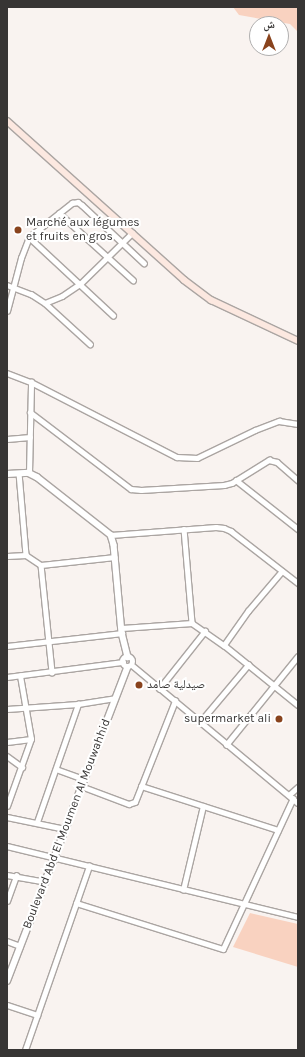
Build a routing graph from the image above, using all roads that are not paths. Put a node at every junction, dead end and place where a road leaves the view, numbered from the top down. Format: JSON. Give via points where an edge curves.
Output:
{"nodes":[{"id":1,"x":7,"y":121,"type":"edge"},
{"id":2,"x":59,"y":213,"type":"junction"},
{"id":3,"x":132,"y":234,"type":"junction"},
{"id":4,"x":30,"y":237,"type":"junction"},
{"id":5,"x":123,"y":244,"type":"junction"},
{"id":6,"x":109,"y":258,"type":"junction"},
{"id":7,"x":144,"y":264,"type":"dead end"},
{"id":8,"x":133,"y":280,"type":"dead end"},
{"id":9,"x":80,"y":284,"type":"junction"},
{"id":10,"x":7,"y":285,"type":"edge"},
{"id":11,"x":15,"y":287,"type":"junction"},
{"id":12,"x":45,"y":303,"type":"junction"},
{"id":13,"x":7,"y":311,"type":"edge"},
{"id":14,"x":113,"y":315,"type":"dead end"},
{"id":15,"x":298,"y":342,"type":"edge"},
{"id":16,"x":90,"y":344,"type":"dead end"},
{"id":17,"x":7,"y":373,"type":"edge"},
{"id":18,"x":31,"y":382,"type":"junction"},
{"id":19,"x":30,"y":412,"type":"junction"},
{"id":20,"x":298,"y":424,"type":"edge"},
{"id":21,"x":30,"y":437,"type":"junction"},
{"id":22,"x":7,"y":439,"type":"edge"},
{"id":23,"x":19,"y":473,"type":"junction"},
{"id":24,"x":29,"y":473,"type":"junction"},
{"id":25,"x":7,"y":474,"type":"edge"},
{"id":26,"x":236,"y":480,"type":"junction"},
{"id":27,"x":298,"y":480,"type":"edge"},
{"id":28,"x":184,"y":529,"type":"junction"},
{"id":29,"x":298,"y":529,"type":"edge"},
{"id":30,"x":111,"y":535,"type":"junction"},
{"id":31,"x":26,"y":555,"type":"junction"},
{"id":32,"x":7,"y":556,"type":"edge"},
{"id":33,"x":115,"y":557,"type":"junction"},
{"id":34,"x":41,"y":565,"type":"junction"},
{"id":35,"x":282,"y":571,"type":"junction"},
{"id":36,"x":298,"y":583,"type":"edge"},
{"id":37,"x":192,"y":622,"type":"junction"},
{"id":38,"x":122,"y":630,"type":"junction"},
{"id":39,"x":205,"y":631,"type":"junction"},
{"id":40,"x":48,"y":642,"type":"junction"},
{"id":41,"x":224,"y":645,"type":"junction"},
{"id":42,"x":7,"y":646,"type":"edge"},
{"id":43,"x":298,"y":656,"type":"edge"},
{"id":44,"x":128,"y":657,"type":"junction"},
{"id":45,"x":123,"y":662,"type":"junction"},
{"id":46,"x":248,"y":665,"type":"junction"},
{"id":47,"x":130,"y":667,"type":"junction"},
{"id":48,"x":52,"y":672,"type":"junction"},
{"id":49,"x":20,"y":676,"type":"junction"},
{"id":50,"x":7,"y":677,"type":"edge"},
{"id":51,"x":273,"y":686,"type":"junction"},
{"id":52,"x":159,"y":689,"type":"junction"},
{"id":53,"x":115,"y":698,"type":"junction"},
{"id":54,"x":175,"y":701,"type":"junction"},
{"id":55,"x":78,"y":704,"type":"junction"},
{"id":56,"x":298,"y":705,"type":"edge"},
{"id":57,"x":26,"y":707,"type":"junction"},
{"id":58,"x":7,"y":709,"type":"edge"},
{"id":59,"x":200,"y":722,"type":"junction"},
{"id":60,"x":31,"y":739,"type":"junction"},
{"id":61,"x":7,"y":742,"type":"edge"},
{"id":62,"x":226,"y":745,"type":"junction"},
{"id":63,"x":7,"y":756,"type":"edge"},
{"id":64,"x":22,"y":767,"type":"junction"},
{"id":65,"x":56,"y":769,"type":"junction"},
{"id":66,"x":84,"y":779,"type":"junction"},
{"id":67,"x":81,"y":786,"type":"junction"},
{"id":68,"x":141,"y":786,"type":"junction"},
{"id":69,"x":298,"y":787,"type":"edge"},
{"id":70,"x":291,"y":797,"type":"junction"},
{"id":71,"x":298,"y":803,"type":"edge"},
{"id":72,"x":7,"y":806,"type":"edge"},
{"id":73,"x":203,"y":806,"type":"junction"},
{"id":74,"x":7,"y":817,"type":"edge"},
{"id":75,"x":37,"y":822,"type":"junction"},
{"id":76,"x":65,"y":829,"type":"junction"},
{"id":77,"x":278,"y":830,"type":"junction"},
{"id":78,"x":7,"y":846,"type":"edge"},
{"id":79,"x":54,"y":858,"type":"junction"},
{"id":80,"x":89,"y":866,"type":"junction"},
{"id":81,"x":7,"y":875,"type":"edge"},
{"id":82,"x":16,"y":876,"type":"junction"},
{"id":83,"x":45,"y":882,"type":"junction"},
{"id":84,"x":184,"y":890,"type":"junction"},
{"id":85,"x":7,"y":901,"type":"edge"},
{"id":86,"x":76,"y":903,"type":"junction"},
{"id":87,"x":244,"y":904,"type":"junction"},
{"id":88,"x":298,"y":917,"type":"edge"},
{"id":89,"x":7,"y":941,"type":"edge"},
{"id":90,"x":20,"y":946,"type":"junction"},
{"id":91,"x":7,"y":981,"type":"edge"},
{"id":92,"x":7,"y":1005,"type":"edge"},
{"id":93,"x":37,"y":1015,"type":"junction"},
{"id":94,"x":25,"y":1050,"type":"edge"}],
"edges":[{"from":1,"to":3,"type":"main road"},
{"from":2,"to":4,"type":"street"},
{"from":2,"to":5,"type":"street","via":[[72,203],[78,202]]},
{"from":2,"to":6,"type":"street"},
{"from":3,"to":5,"type":"street"},
{"from":3,"to":15,"type":"main road","via":[[211,300]]},
{"from":4,"to":9,"type":"street"},
{"from":4,"to":11,"type":"street","via":[[21,258]]},
{"from":5,"to":6,"type":"street"},
{"from":5,"to":7,"type":"street"},
{"from":6,"to":8,"type":"street"},
{"from":6,"to":9,"type":"street"},
{"from":9,"to":12,"type":"street"},
{"from":9,"to":14,"type":"street"},
{"from":10,"to":11,"type":"street"},
{"from":11,"to":12,"type":"street"},
{"from":11,"to":13,"type":"street"},
{"from":12,"to":16,"type":"street"},
{"from":17,"to":18,"type":"street"},
{"from":18,"to":19,"type":"street"},
{"from":18,"to":20,"type":"street","via":[[177,457],[197,458],[255,430],[279,422]]},
{"from":19,"to":21,"type":"street"},
{"from":19,"to":26,"type":"street","via":[[131,489],[224,485]]},
{"from":21,"to":22,"type":"street"},
{"from":21,"to":24,"type":"street"},
{"from":23,"to":24,"type":"street"},
{"from":23,"to":25,"type":"street"},
{"from":23,"to":31,"type":"street"},
{"from":24,"to":30,"type":"street","via":[[42,480]]},
{"from":26,"to":27,"type":"street","via":[[269,460],[277,462]]},
{"from":26,"to":29,"type":"street"},
{"from":28,"to":30,"type":"street"},
{"from":28,"to":35,"type":"street","via":[[216,527],[231,531]]},
{"from":28,"to":37,"type":"street"},
{"from":30,"to":33,"type":"street"},
{"from":31,"to":32,"type":"street"},
{"from":31,"to":34,"type":"street"},
{"from":33,"to":34,"type":"street"},
{"from":33,"to":38,"type":"street"},
{"from":34,"to":40,"type":"street"},
{"from":35,"to":36,"type":"street"},
{"from":35,"to":41,"type":"street","via":[[248,611]]},
{"from":37,"to":38,"type":"street"},
{"from":37,"to":39,"type":"street"},
{"from":38,"to":40,"type":"street"},
{"from":38,"to":44,"type":"street"},
{"from":39,"to":41,"type":"street"},
{"from":39,"to":52,"type":"street"},
{"from":40,"to":42,"type":"street"},
{"from":40,"to":48,"type":"street"},
{"from":41,"to":46,"type":"street"},
{"from":43,"to":51,"type":"street"},
{"from":44,"to":45,"type":"street"},
{"from":44,"to":47,"type":"street","via":[[134,661]]},
{"from":45,"to":47,"type":"street"},
{"from":45,"to":48,"type":"street"},
{"from":46,"to":51,"type":"street"},
{"from":46,"to":59,"type":"street"},
{"from":47,"to":52,"type":"street"},
{"from":47,"to":53,"type":"street","name":"Boulevard Abd El Moumen Al Mouwahhid"},
{"from":48,"to":49,"type":"street"},
{"from":49,"to":50,"type":"street"},
{"from":49,"to":57,"type":"street"},
{"from":51,"to":56,"type":"street"},
{"from":51,"to":62,"type":"street"},
{"from":52,"to":54,"type":"street"},
{"from":53,"to":55,"type":"street"},
{"from":53,"to":66,"type":"street","name":"Boulevard Abd El Moumen Al Mouwahhid"},
{"from":54,"to":59,"type":"street"},
{"from":54,"to":68,"type":"street"},
{"from":55,"to":57,"type":"street"},
{"from":55,"to":65,"type":"street"},
{"from":57,"to":58,"type":"street"},
{"from":57,"to":60,"type":"street"},
{"from":59,"to":62,"type":"street"},
{"from":60,"to":61,"type":"street"},
{"from":60,"to":64,"type":"street"},
{"from":62,"to":70,"type":"street"},
{"from":63,"to":64,"type":"street"},
{"from":64,"to":72,"type":"street"},
{"from":65,"to":66,"type":"street"},
{"from":65,"to":75,"type":"street"},
{"from":66,"to":67,"type":"street","name":"Boulevard Abd El Moumen Al Mouwahhid"},
{"from":67,"to":68,"type":"street","via":[[129,804],[135,802]]},
{"from":67,"to":76,"type":"street","name":"Boulevard Abd El Moumen Al Mouwahhid"},
{"from":68,"to":73,"type":"street"},
{"from":69,"to":70,"type":"street"},
{"from":70,"to":71,"type":"street"},
{"from":70,"to":77,"type":"street"},
{"from":73,"to":77,"type":"street"},
{"from":73,"to":84,"type":"street"},
{"from":74,"to":75,"type":"street"},
{"from":75,"to":76,"type":"street"},
{"from":76,"to":79,"type":"street","name":"Boulevard Abd El Moumen Al Mouwahhid"},
{"from":77,"to":87,"type":"street"},
{"from":78,"to":79,"type":"street"},
{"from":79,"to":80,"type":"street"},
{"from":79,"to":83,"type":"street","name":"Boulevard Abd El Moumen Al Mouwahhid"},
{"from":80,"to":84,"type":"street"},
{"from":80,"to":86,"type":"street"},
{"from":81,"to":82,"type":"street"},
{"from":82,"to":83,"type":"street"},
{"from":82,"to":85,"type":"street"},
{"from":83,"to":90,"type":"street","name":"Boulevard Abd El Moumen Al Mouwahhid"},
{"from":84,"to":87,"type":"street"},
{"from":86,"to":87,"type":"street","via":[[223,949]]},
{"from":86,"to":93,"type":"street"},
{"from":87,"to":88,"type":"street"},
{"from":89,"to":90,"type":"street"},
{"from":90,"to":91,"type":"street","name":"Boulevard Abd El Moumen Al Mouwahhid"},
{"from":92,"to":93,"type":"street"},
{"from":93,"to":94,"type":"street"}]}
